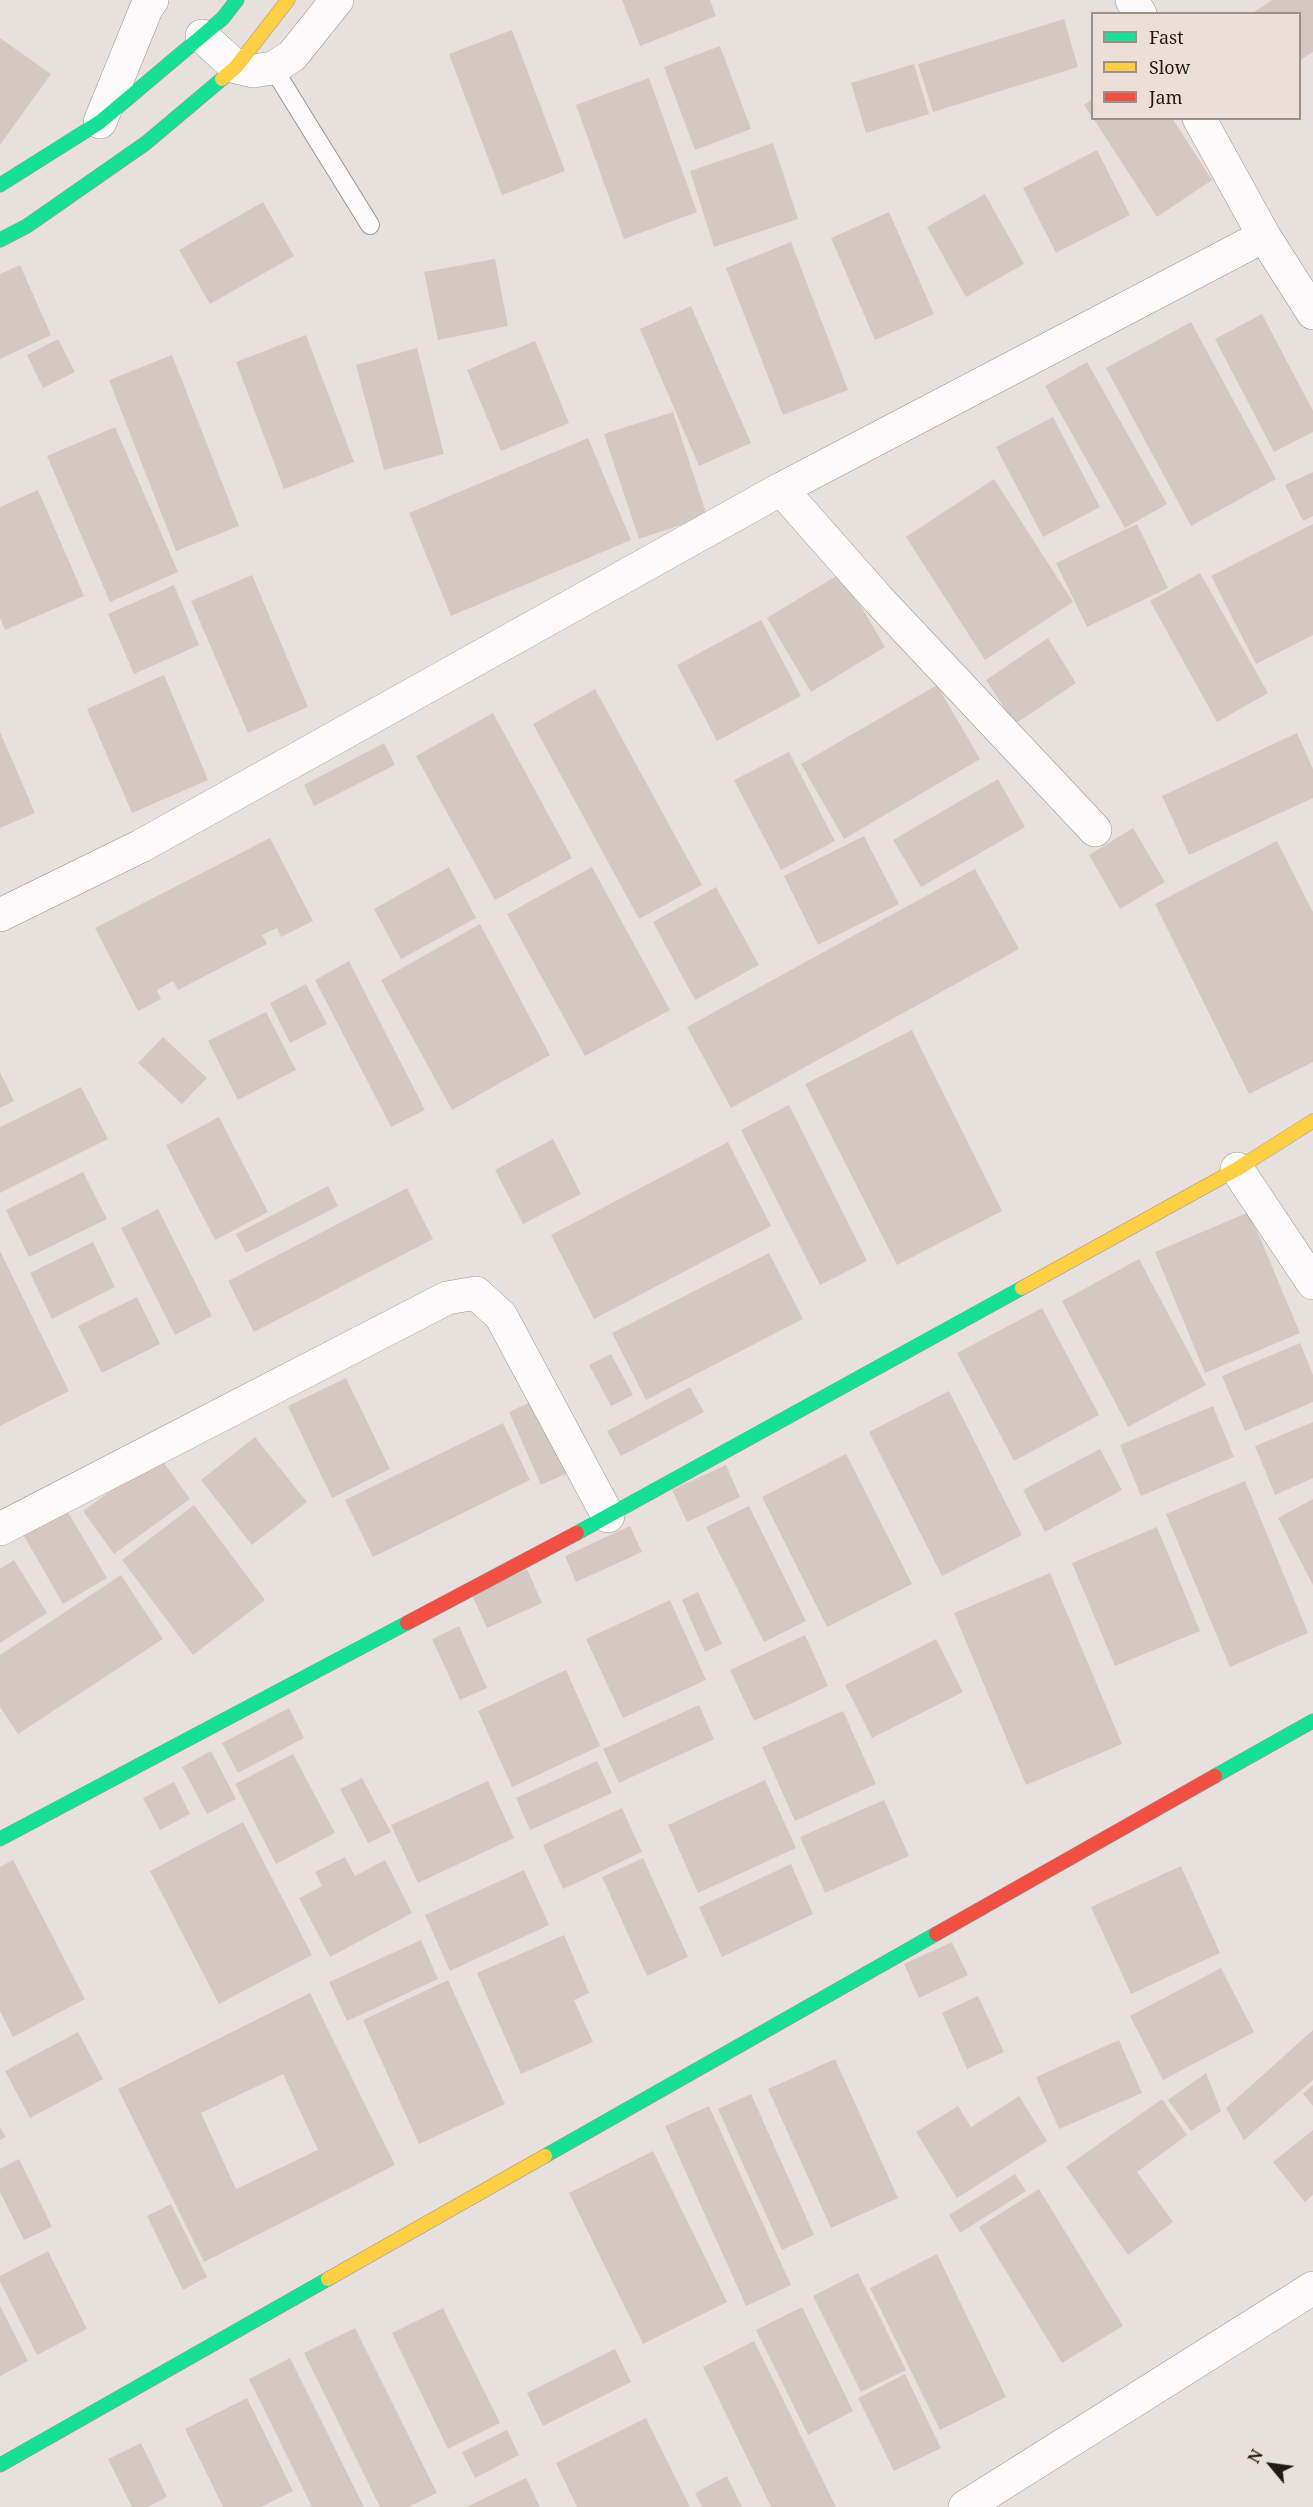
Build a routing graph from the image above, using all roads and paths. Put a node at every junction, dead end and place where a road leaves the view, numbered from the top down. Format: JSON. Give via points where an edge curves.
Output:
{"nodes":[{"id":1,"x":152,"y":0,"type":"edge"},
{"id":2,"x":237,"y":0,"type":"edge"},
{"id":3,"x":288,"y":0,"type":"edge"},
{"id":4,"x":337,"y":0,"type":"edge"},
{"id":5,"x":202,"y":36,"type":"junction"},
{"id":6,"x":236,"y":67,"type":"junction"},
{"id":7,"x":273,"y":68,"type":"junction"},
{"id":8,"x":1199,"y":120,"type":"edge"},
{"id":9,"x":100,"y":122,"type":"junction"},
{"id":10,"x":0,"y":185,"type":"edge"},
{"id":11,"x":370,"y":225,"type":"dead end"},
{"id":12,"x":1264,"y":236,"type":"junction"},
{"id":13,"x":0,"y":240,"type":"edge"},
{"id":14,"x":1308,"y":294,"type":"edge"},
{"id":15,"x":781,"y":489,"type":"junction"},
{"id":16,"x":1095,"y":830,"type":"dead end"},
{"id":17,"x":0,"y":915,"type":"edge"},
{"id":18,"x":1313,"y":1121,"type":"edge"},
{"id":19,"x":1237,"y":1169,"type":"junction"},
{"id":20,"x":1313,"y":1283,"type":"edge"},
{"id":21,"x":608,"y":1516,"type":"junction"},
{"id":22,"x":0,"y":1529,"type":"edge"},
{"id":23,"x":1313,"y":1721,"type":"edge"},
{"id":24,"x":0,"y":1839,"type":"edge"},
{"id":25,"x":1313,"y":2288,"type":"edge"},
{"id":26,"x":0,"y":2465,"type":"edge"},
{"id":27,"x":965,"y":2507,"type":"edge"}],
"edges":[{"from":1,"to":9,"type":"street"},
{"from":2,"to":5,"type":"street"},
{"from":3,"to":6,"type":"street"},
{"from":4,"to":7,"type":"street","via":[[292,56]]},
{"from":5,"to":6,"type":"street"},
{"from":5,"to":9,"type":"street"},
{"from":6,"to":7,"type":"street","via":[[253,71]]},
{"from":6,"to":13,"type":"street","via":[[146,143],[37,220]]},
{"from":7,"to":11,"type":"lane"},
{"from":8,"to":12,"type":"street"},
{"from":9,"to":10,"type":"street"},
{"from":12,"to":14,"type":"street"},
{"from":12,"to":15,"type":"street"},
{"from":15,"to":16,"type":"street","via":[[878,599]]},
{"from":15,"to":17,"type":"street","via":[[141,846]]},
{"from":18,"to":19,"type":"street"},
{"from":19,"to":20,"type":"street"},
{"from":19,"to":21,"type":"street"},
{"from":21,"to":22,"type":"street","via":[[501,1316],[476,1293],[447,1298]]},
{"from":21,"to":24,"type":"street"},
{"from":23,"to":26,"type":"street"},
{"from":25,"to":27,"type":"street"}]}
